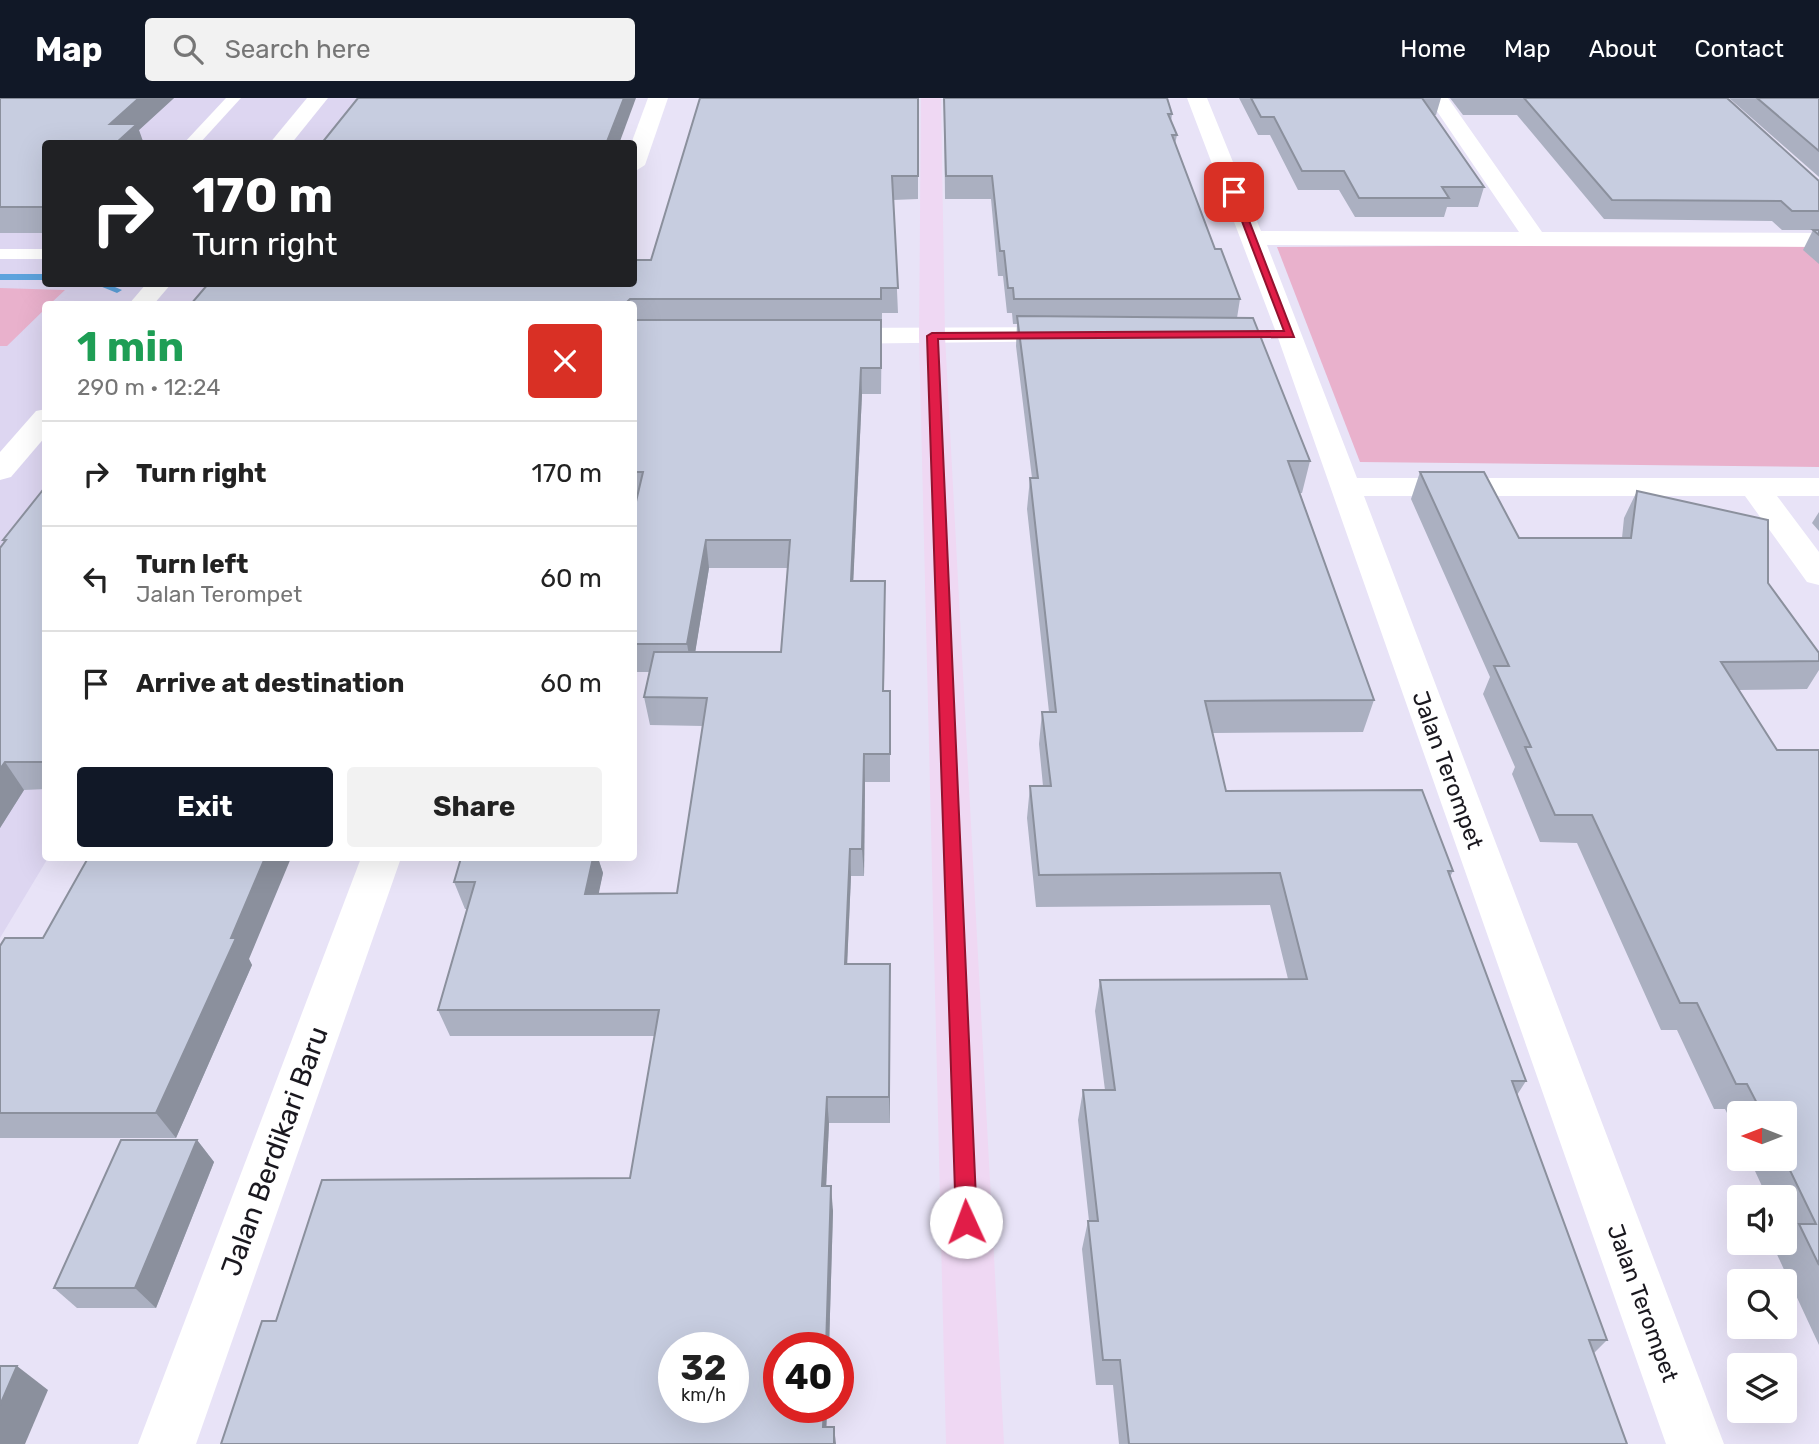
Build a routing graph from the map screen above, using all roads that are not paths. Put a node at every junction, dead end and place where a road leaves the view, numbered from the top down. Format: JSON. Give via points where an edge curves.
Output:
{"nodes":[{"id":1,"x":234,"y":98,"type":"edge"},
{"id":2,"x":318,"y":98,"type":"edge"},
{"id":3,"x":658,"y":98,"type":"edge"},
{"id":4,"x":931,"y":98,"type":"edge"},
{"id":5,"x":1197,"y":98,"type":"edge"},
{"id":6,"x":1437,"y":98,"type":"edge"},
{"id":7,"x":194,"y":140,"type":"edge"},
{"id":8,"x":282,"y":140,"type":"edge"},
{"id":9,"x":637,"y":157,"type":"edge"},
{"id":10,"x":1252,"y":239,"type":"junction"},
{"id":11,"x":1536,"y":240,"type":"junction"},
{"id":12,"x":1819,"y":240,"type":"edge"},
{"id":13,"x":0,"y":254,"type":"edge"},
{"id":14,"x":42,"y":254,"type":"edge"},
{"id":15,"x":156,"y":287,"type":"edge"},
{"id":16,"x":144,"y":301,"type":"edge"},
{"id":17,"x":1097,"y":335,"type":"edge"},
{"id":18,"x":796,"y":336,"type":"edge"},
{"id":19,"x":932,"y":336,"type":"junction"},
{"id":20,"x":42,"y":422,"type":"edge"},
{"id":21,"x":0,"y":471,"type":"edge"},
{"id":22,"x":1345,"y":487,"type":"junction"},
{"id":23,"x":1754,"y":487,"type":"junction"},
{"id":24,"x":1819,"y":487,"type":"edge"},
{"id":25,"x":1819,"y":575,"type":"edge"},
{"id":26,"x":380,"y":861,"type":"edge"},
{"id":27,"x":167,"y":1444,"type":"edge"},
{"id":28,"x":975,"y":1444,"type":"edge"},
{"id":29,"x":1695,"y":1444,"type":"edge"}],
"edges":[{"from":1,"to":7,"type":"lane"},
{"from":2,"to":8,"type":"street"},
{"from":3,"to":9,"type":"street"},
{"from":4,"to":19,"type":"street"},
{"from":5,"to":10,"type":"street","name":"Jalan Terompet"},
{"from":6,"to":11,"type":"street"},
{"from":10,"to":11,"type":"street"},
{"from":10,"to":22,"type":"street","name":"Jalan Terompet","via":[[1277,335]]},
{"from":11,"to":12,"type":"street"},
{"from":13,"to":14,"type":"lane"},
{"from":15,"to":16,"type":"street"},
{"from":17,"to":19,"type":"street"},
{"from":18,"to":19,"type":"street"},
{"from":19,"to":28,"type":"street"},
{"from":20,"to":21,"type":"street"},
{"from":22,"to":23,"type":"street"},
{"from":22,"to":29,"type":"street","name":"Jalan Terompet"},
{"from":23,"to":24,"type":"street"},
{"from":23,"to":25,"type":"street"},
{"from":26,"to":27,"type":"street","name":"Jalan Berdikari Baru"}]}
